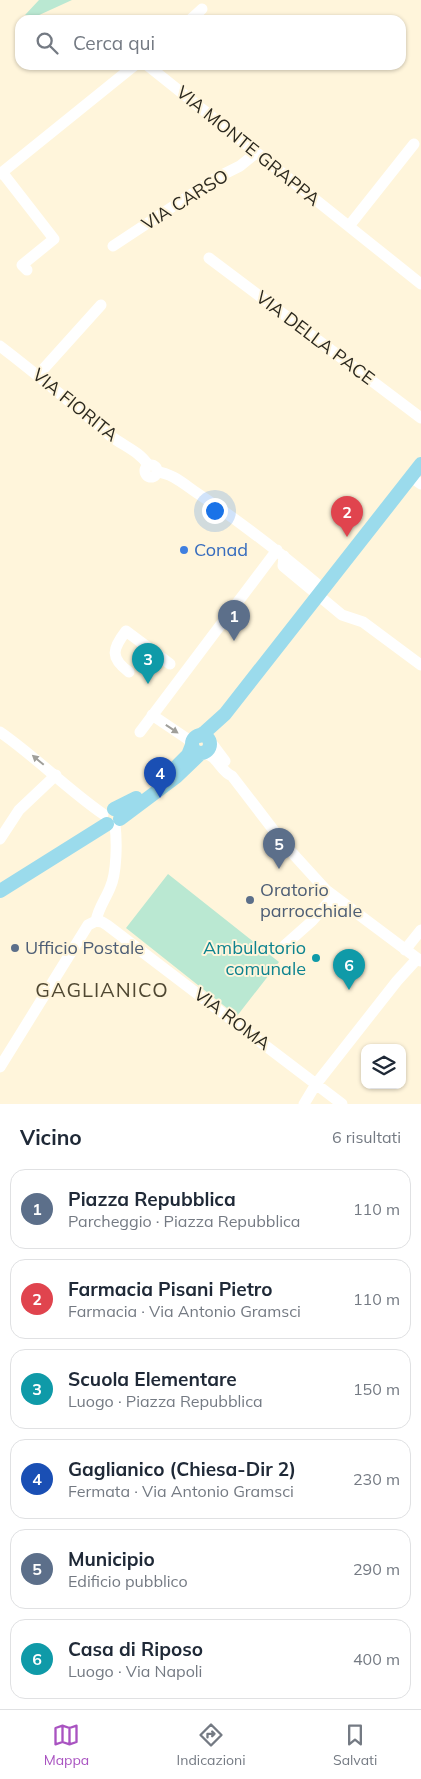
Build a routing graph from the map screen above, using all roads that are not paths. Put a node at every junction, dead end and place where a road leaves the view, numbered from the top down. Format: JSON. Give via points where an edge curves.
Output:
{"nodes":[{"id":1,"x":202,"y":9,"type":"dead end"},
{"id":2,"x":195,"y":15,"type":"edge"},
{"id":3,"x":129,"y":70,"type":"edge"},
{"id":4,"x":153,"y":70,"type":"edge"},
{"id":5,"x":414,"y":144,"type":"dead end"},
{"id":6,"x":256,"y":153,"type":"junction"},
{"id":7,"x":1,"y":173,"type":"edge"},
{"id":8,"x":349,"y":226,"type":"junction"},
{"id":9,"x":113,"y":246,"type":"dead end"},
{"id":10,"x":209,"y":258,"type":"dead end"},
{"id":11,"x":27,"y":270,"type":"dead end"},
{"id":12,"x":421,"y":284,"type":"edge"},
{"id":13,"x":101,"y":305,"type":"dead end"},
{"id":14,"x":0,"y":346,"type":"edge"},
{"id":15,"x":38,"y":374,"type":"junction"},
{"id":16,"x":421,"y":418,"type":"edge"},
{"id":17,"x":421,"y":464,"type":"edge"},
{"id":18,"x":416,"y":481,"type":"edge"},
{"id":19,"x":280,"y":553,"type":"junction"},
{"id":20,"x":320,"y":592,"type":"junction"},
{"id":21,"x":170,"y":664,"type":"dead end"},
{"id":22,"x":421,"y":665,"type":"edge"},
{"id":23,"x":129,"y":672,"type":"dead end"},
{"id":24,"x":152,"y":715,"type":"junction"},
{"id":25,"x":0,"y":732,"type":"edge"},
{"id":26,"x":140,"y":732,"type":"dead end"},
{"id":27,"x":201,"y":745,"type":"junction"},
{"id":28,"x":56,"y":776,"type":"junction"},
{"id":29,"x":110,"y":818,"type":"junction"},
{"id":30,"x":0,"y":839,"type":"edge"},
{"id":31,"x":2,"y":886,"type":"edge"},
{"id":32,"x":334,"y":897,"type":"junction"},
{"id":33,"x":96,"y":921,"type":"junction"},
{"id":34,"x":421,"y":930,"type":"edge"},
{"id":35,"x":285,"y":945,"type":"dead end"},
{"id":36,"x":405,"y":950,"type":"junction"},
{"id":37,"x":419,"y":960,"type":"edge"},
{"id":38,"x":0,"y":1067,"type":"edge"},
{"id":39,"x":316,"y":1084,"type":"junction"},
{"id":40,"x":304,"y":1104,"type":"edge"},
{"id":41,"x":342,"y":1104,"type":"edge"}],
"edges":[{"from":1,"to":2,"type":"street"},
{"from":3,"to":7,"type":"street"},
{"from":4,"to":6,"type":"street","name":"VIA MONTE GRAPPA"},
{"from":5,"to":8,"type":"street"},
{"from":6,"to":8,"type":"street","name":"VIA MONTE GRAPPA"},
{"from":6,"to":9,"type":"street","name":"VIA CARSO"},
{"from":7,"to":11,"type":"street","via":[[54,239],[22,265]]},
{"from":8,"to":12,"type":"street","name":"VIA MONTE GRAPPA"},
{"from":10,"to":16,"type":"street","name":"VIA DELLA PACE"},
{"from":13,"to":15,"type":"street"},
{"from":14,"to":15,"type":"street","name":"VIA FIORITA"},
{"from":15,"to":19,"type":"street","name":"VIA FIORITA","via":[[115,439],[144,458],[153,469],[173,477],[217,506]]},
{"from":17,"to":18,"type":"main road"},
{"from":18,"to":20,"type":"main road"},
{"from":19,"to":20,"type":"street","name":"VIA FIORITA"},
{"from":19,"to":24,"type":"street"},
{"from":20,"to":22,"type":"street","name":"VIA FIORITA","via":[[342,615],[363,622]]},
{"from":20,"to":27,"type":"main road","via":[[225,714],[205,732]]},
{"from":21,"to":23,"type":"street","via":[[126,631],[114,656],[118,664]]},
{"from":24,"to":26,"type":"street"},
{"from":24,"to":27,"type":"street","one_way":true},
{"from":28,"to":25,"type":"street","one_way":true},
{"from":27,"to":29,"type":"main road","via":[[176,777]]},
{"from":27,"to":32,"type":"street","via":[[213,745],[232,770],[232,776],[285,845]]},
{"from":28,"to":29,"type":"street"},
{"from":28,"to":30,"type":"street","via":[[20,810]]},
{"from":29,"to":31,"type":"main road"},
{"from":29,"to":33,"type":"street","via":[[117,843],[111,886]]},
{"from":32,"to":35,"type":"street"},
{"from":32,"to":36,"type":"street"},
{"from":33,"to":38,"type":"street","via":[[88,925]]},
{"from":33,"to":39,"type":"street","name":"VIA ROMA","via":[[102,922]]},
{"from":34,"to":36,"type":"street"},
{"from":36,"to":37,"type":"street"},
{"from":37,"to":39,"type":"street","via":[[397,981]]},
{"from":39,"to":40,"type":"street"},
{"from":39,"to":41,"type":"street","name":"VIA ROMA"}]}
